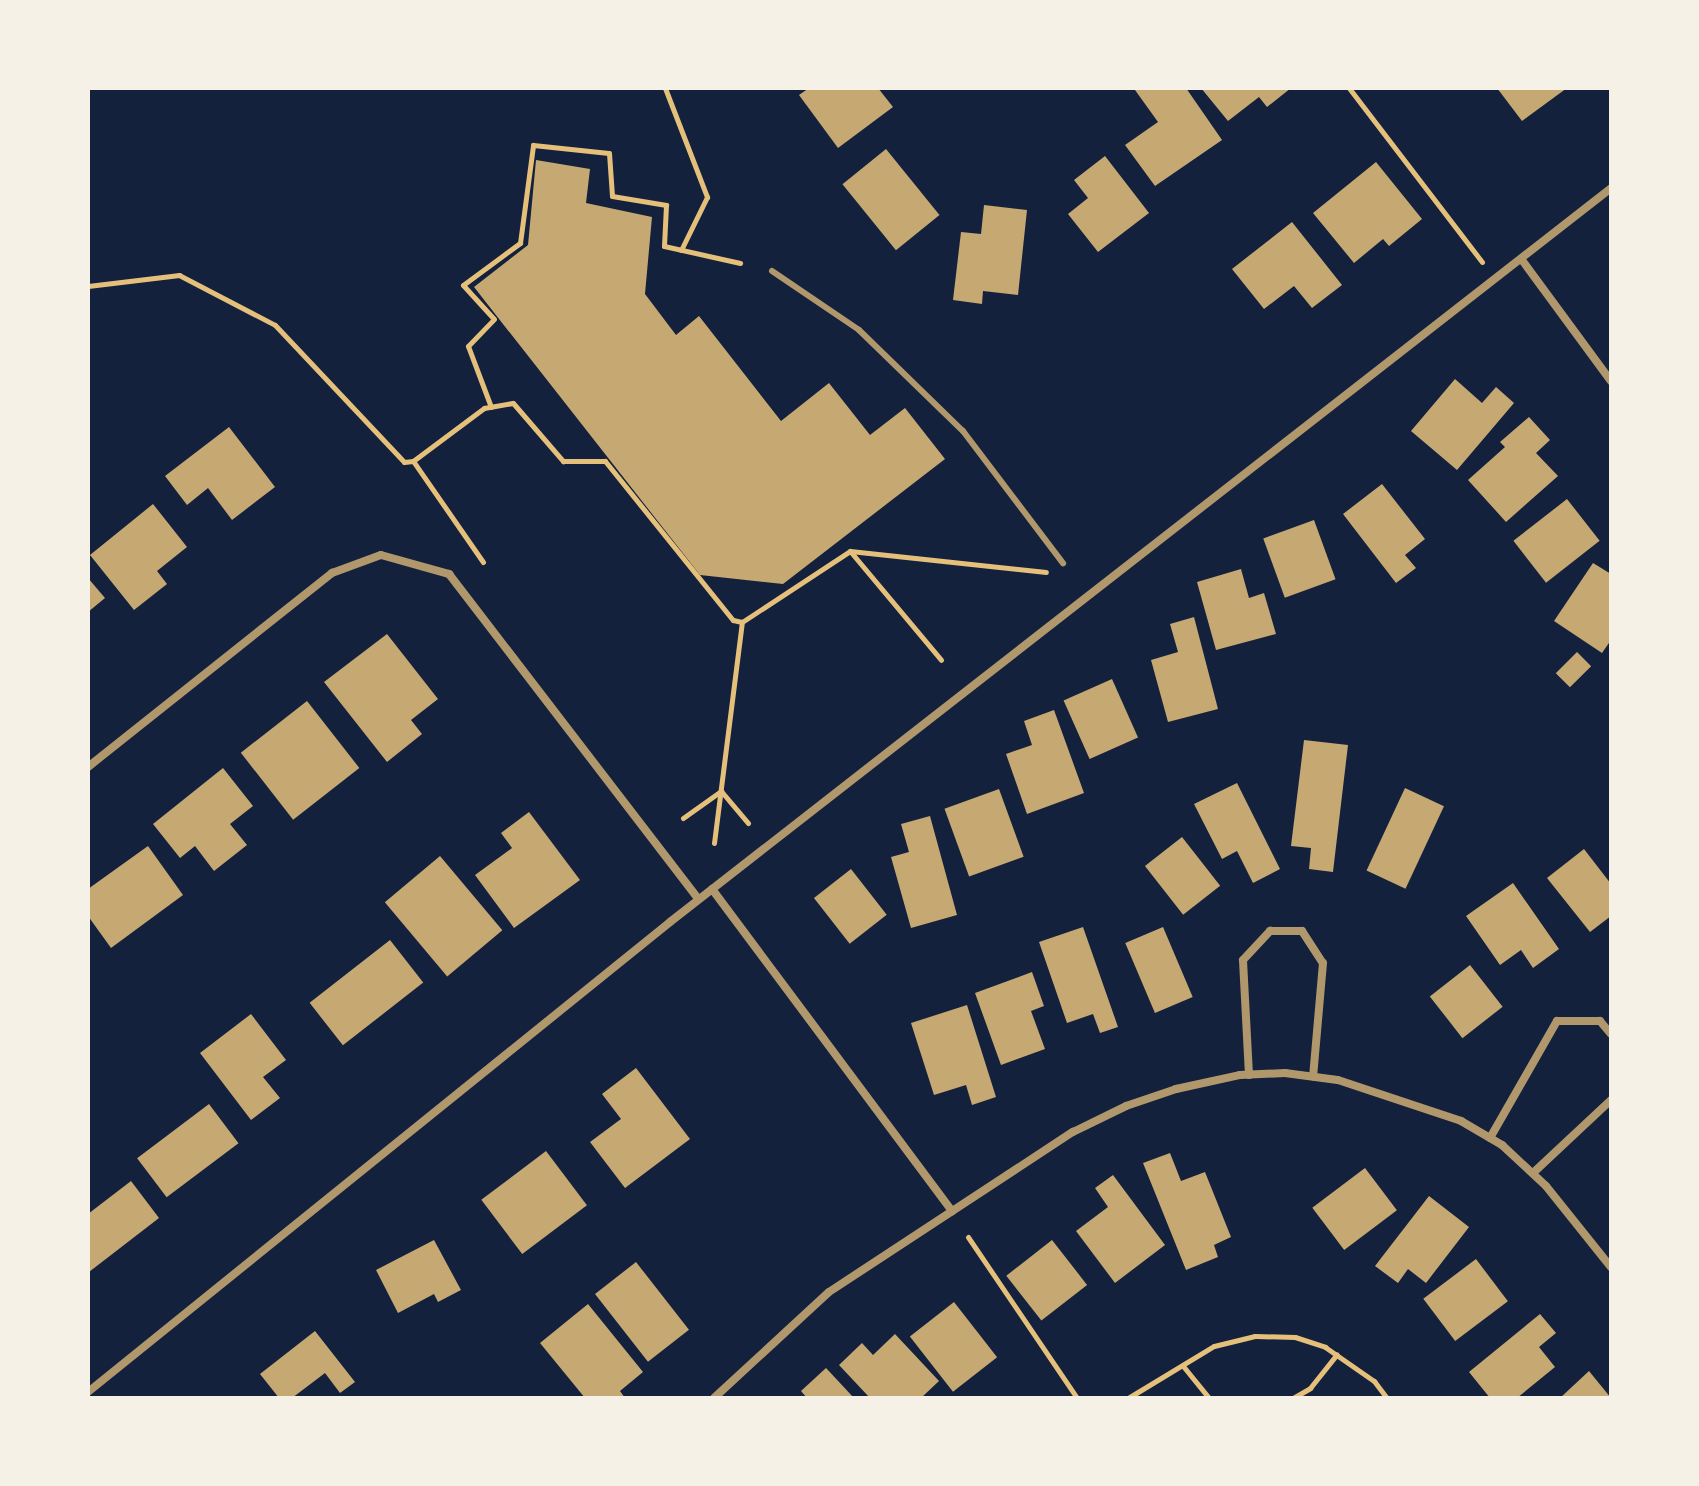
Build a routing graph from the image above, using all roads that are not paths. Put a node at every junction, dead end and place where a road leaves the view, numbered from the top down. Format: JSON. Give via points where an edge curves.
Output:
{"nodes":[{"id":1,"x":1611,"y":188,"type":"edge"},
{"id":2,"x":1522,"y":260,"type":"junction"},
{"id":3,"x":772,"y":271,"type":"dead end"},
{"id":4,"x":1611,"y":381,"type":"edge"},
{"id":5,"x":1063,"y":563,"type":"dead end"},
{"id":6,"x":88,"y":767,"type":"edge"},
{"id":7,"x":712,"y":889,"type":"junction"},
{"id":8,"x":698,"y":899,"type":"junction"},
{"id":9,"x":1611,"y":1034,"type":"edge"},
{"id":10,"x":1249,"y":1075,"type":"junction"},
{"id":11,"x":1313,"y":1077,"type":"junction"},
{"id":12,"x":1611,"y":1100,"type":"edge"},
{"id":13,"x":1490,"y":1138,"type":"junction"},
{"id":14,"x":1533,"y":1173,"type":"junction"},
{"id":15,"x":952,"y":1211,"type":"junction"},
{"id":16,"x":1611,"y":1267,"type":"edge"},
{"id":17,"x":88,"y":1392,"type":"edge"},
{"id":18,"x":714,"y":1398,"type":"edge"}],
"edges":[{"from":1,"to":2,"type":"street"},
{"from":2,"to":4,"type":"street"},
{"from":2,"to":7,"type":"street"},
{"from":3,"to":5,"type":"lane","via":[[859,330],[963,431]]},
{"from":6,"to":8,"type":"street","via":[[332,573],[381,555],[449,574]]},
{"from":7,"to":8,"type":"street"},
{"from":7,"to":15,"type":"street"},
{"from":8,"to":17,"type":"street"},
{"from":9,"to":13,"type":"street","via":[[1600,1021],[1557,1021]]},
{"from":10,"to":11,"type":"street"},
{"from":10,"to":11,"type":"street","via":[[1243,960],[1270,931],[1302,931],[1323,963]]},
{"from":10,"to":15,"type":"street","via":[[1176,1089],[1126,1106],[1073,1132]]},
{"from":11,"to":13,"type":"street","via":[[1386,1094],[1461,1121]]},
{"from":12,"to":14,"type":"street"},
{"from":13,"to":14,"type":"street"},
{"from":14,"to":16,"type":"street"},
{"from":15,"to":18,"type":"street","via":[[829,1292]]}]}
